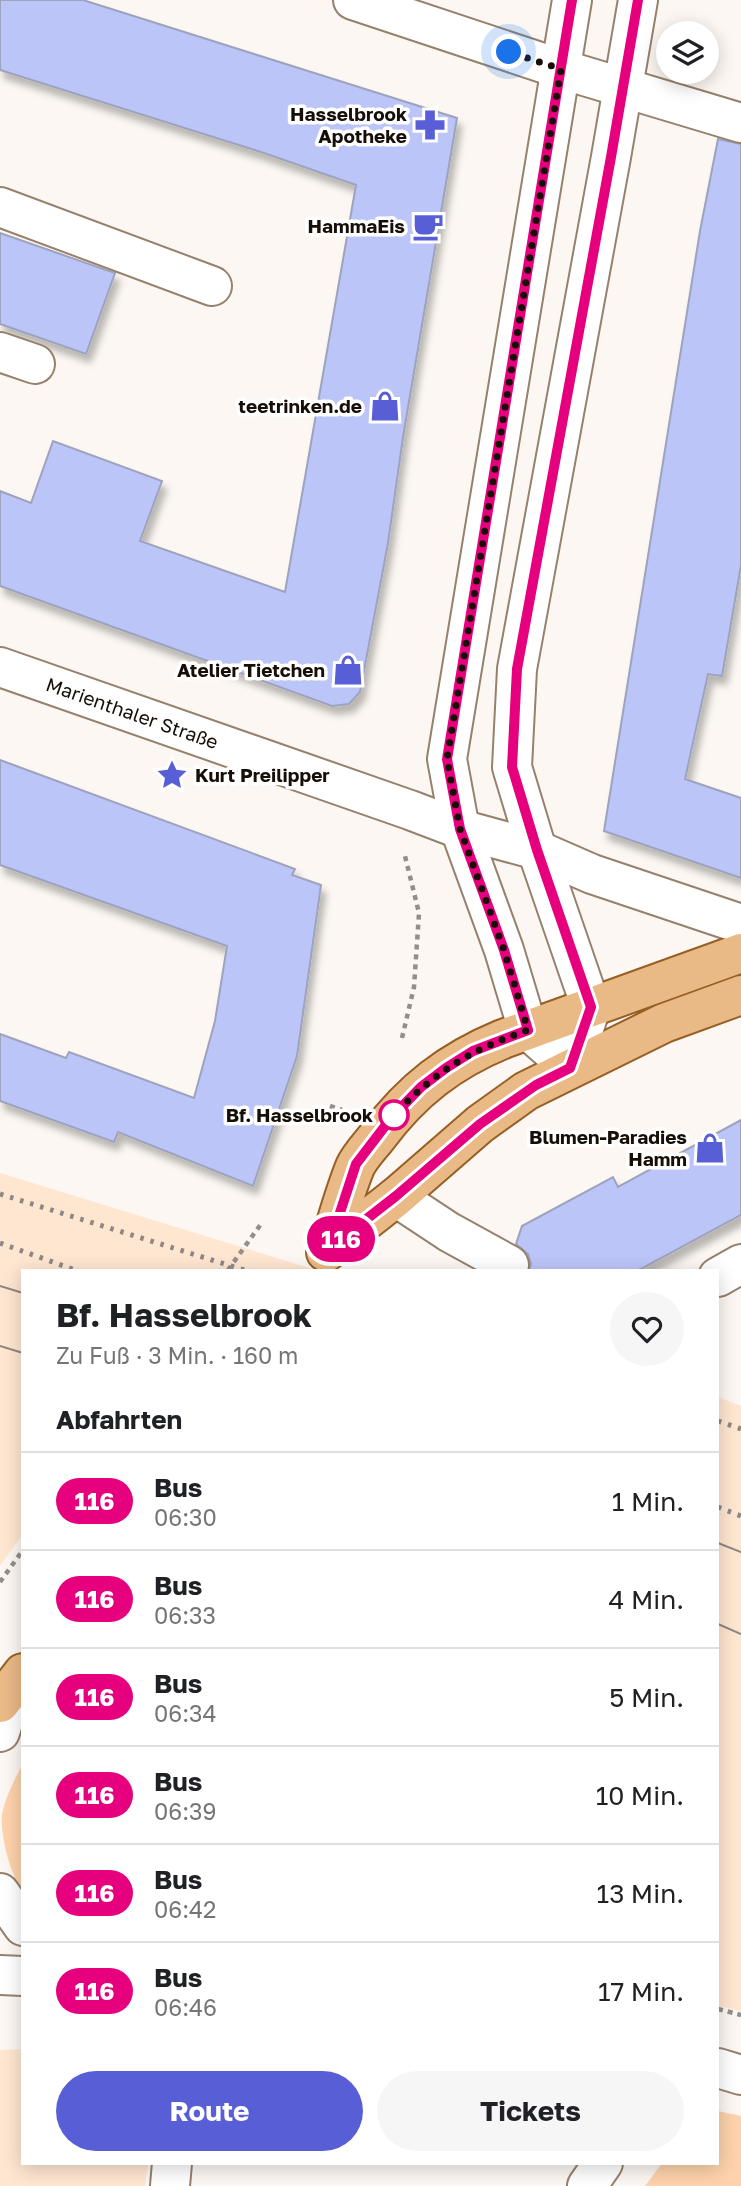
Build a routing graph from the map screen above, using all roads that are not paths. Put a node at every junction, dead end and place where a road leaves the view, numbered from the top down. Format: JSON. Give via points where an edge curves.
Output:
{"nodes":[{"id":1,"x":353,"y":0,"type":"edge"},
{"id":2,"x":572,"y":0,"type":"edge"},
{"id":3,"x":638,"y":0,"type":"edge"},
{"id":4,"x":561,"y":69,"type":"junction"},
{"id":5,"x":624,"y":87,"type":"junction"},
{"id":6,"x":741,"y":123,"type":"edge"},
{"id":7,"x":0,"y":206,"type":"edge"},
{"id":8,"x":212,"y":286,"type":"dead end"},
{"id":9,"x":0,"y":667,"type":"edge"},
{"id":10,"x":460,"y":829,"type":"junction"},
{"id":11,"x":537,"y":850,"type":"junction"},
{"id":12,"x":741,"y":924,"type":"edge"},
{"id":13,"x":741,"y":953,"type":"edge"},
{"id":14,"x":741,"y":995,"type":"edge"},
{"id":15,"x":591,"y":1007,"type":"junction"},
{"id":16,"x":528,"y":1030,"type":"junction"},
{"id":17,"x":570,"y":1068,"type":"junction"},
{"id":18,"x":396,"y":1196,"type":"junction"},
{"id":19,"x":320,"y":1260,"type":"edge"},
{"id":20,"x":741,"y":1264,"type":"edge"},
{"id":21,"x":509,"y":1265,"type":"dead end"},
{"id":22,"x":719,"y":1276,"type":"edge"},
{"id":23,"x":12,"y":1687,"type":"edge"},
{"id":24,"x":0,"y":1732,"type":"edge"},
{"id":25,"x":0,"y":1893,"type":"edge"},
{"id":26,"x":21,"y":1923,"type":"edge"},
{"id":27,"x":0,"y":1975,"type":"edge"},
{"id":28,"x":21,"y":1976,"type":"edge"},
{"id":29,"x":719,"y":2068,"type":"edge"},
{"id":30,"x":741,"y":2075,"type":"edge"},
{"id":31,"x":172,"y":2165,"type":"edge"},
{"id":32,"x":602,"y":2165,"type":"edge"},
{"id":33,"x":170,"y":2186,"type":"edge"},
{"id":34,"x":587,"y":2186,"type":"edge"}],
"edges":[{"from":1,"to":4,"type":"street"},
{"from":2,"to":4,"type":"street"},
{"from":3,"to":5,"type":"street"},
{"from":4,"to":5,"type":"street"},
{"from":4,"to":10,"type":"street","via":[[447,759]]},
{"from":5,"to":6,"type":"street"},
{"from":5,"to":11,"type":"street","via":[[517,669],[512,767]]},
{"from":7,"to":8,"type":"street"},
{"from":9,"to":10,"type":"street","name":"Marienthaler Straße"},
{"from":10,"to":11,"type":"street","name":"Marienthaler Straße"},
{"from":10,"to":16,"type":"street"},
{"from":11,"to":12,"type":"street","name":"Marienthaler Straße","via":[[592,874]]},
{"from":11,"to":15,"type":"street"},
{"from":13,"to":15,"type":"main road"},
{"from":14,"to":17,"type":"main road","via":[[682,1015]]},
{"from":15,"to":16,"type":"main road"},
{"from":15,"to":17,"type":"street"},
{"from":16,"to":17,"type":"street"},
{"from":16,"to":19,"type":"main road","via":[[473,1051],[446,1068],[392,1117],[356,1164]]},
{"from":17,"to":18,"type":"main road","via":[[489,1117]]},
{"from":18,"to":19,"type":"main road"},
{"from":18,"to":21,"type":"street"},
{"from":20,"to":22,"type":"street"},
{"from":23,"to":24,"type":"street"},
{"from":25,"to":26,"type":"street"},
{"from":27,"to":28,"type":"street"},
{"from":29,"to":30,"type":"street"},
{"from":31,"to":33,"type":"street"},
{"from":32,"to":34,"type":"street"}]}
